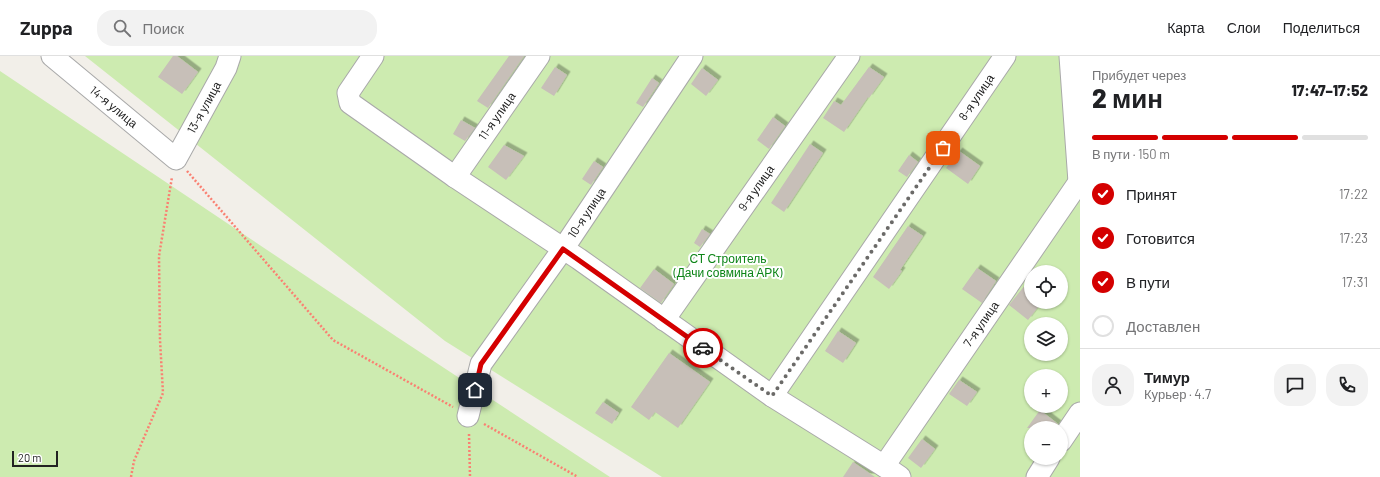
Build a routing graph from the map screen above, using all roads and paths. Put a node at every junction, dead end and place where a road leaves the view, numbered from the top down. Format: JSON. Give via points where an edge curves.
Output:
{"nodes":[{"id":1,"x":52,"y":56,"type":"edge"},
{"id":2,"x":230,"y":56,"type":"edge"},
{"id":3,"x":373,"y":56,"type":"edge"},
{"id":4,"x":540,"y":56,"type":"edge"},
{"id":5,"x":692,"y":56,"type":"edge"},
{"id":6,"x":849,"y":56,"type":"edge"},
{"id":7,"x":1005,"y":56,"type":"edge"},
{"id":8,"x":1070,"y":56,"type":"edge"},
{"id":9,"x":176,"y":158,"type":"junction"},
{"id":10,"x":455,"y":177,"type":"junction"},
{"id":11,"x":1079,"y":182,"type":"edge"},
{"id":12,"x":563,"y":249,"type":"junction"},
{"id":13,"x":664,"y":320,"type":"junction"},
{"id":14,"x":772,"y":396,"type":"junction"},
{"id":15,"x":1080,"y":413,"type":"edge"},
{"id":16,"x":468,"y":416,"type":"junction"},
{"id":17,"x":1068,"y":431,"type":"edge"},
{"id":18,"x":1045,"y":465,"type":"edge"},
{"id":19,"x":892,"y":472,"type":"edge"},
{"id":20,"x":131,"y":477,"type":"edge"},
{"id":21,"x":470,"y":477,"type":"edge"},
{"id":22,"x":578,"y":477,"type":"edge"},
{"id":23,"x":1037,"y":477,"type":"edge"}],
"edges":[{"from":1,"to":9,"type":"street","name":"14-я улица"},
{"from":2,"to":9,"type":"street","name":"13-я улица","via":[[226,68]]},
{"from":3,"to":10,"type":"street","via":[[348,93],[350,103]]},
{"from":4,"to":10,"type":"street","name":"11-я улица"},
{"from":5,"to":12,"type":"street","name":"10-я улица"},
{"from":6,"to":13,"type":"street","name":"9-я улица"},
{"from":7,"to":14,"type":"street","name":"8-я улица"},
{"from":8,"to":11,"type":"street"},
{"from":9,"to":16,"type":"path","via":[[333,340]]},
{"from":9,"to":20,"type":"path","via":[[159,256],[163,393],[134,461]]},
{"from":10,"to":12,"type":"street"},
{"from":11,"to":19,"type":"street","name":"7-я улица"},
{"from":12,"to":13,"type":"street"},
{"from":12,"to":16,"type":"street","name":"10-я улица","via":[[481,364]]},
{"from":13,"to":14,"type":"street"},
{"from":14,"to":19,"type":"street"},
{"from":15,"to":17,"type":"street"},
{"from":16,"to":21,"type":"path"},
{"from":16,"to":22,"type":"path"},
{"from":18,"to":23,"type":"street"}]}
